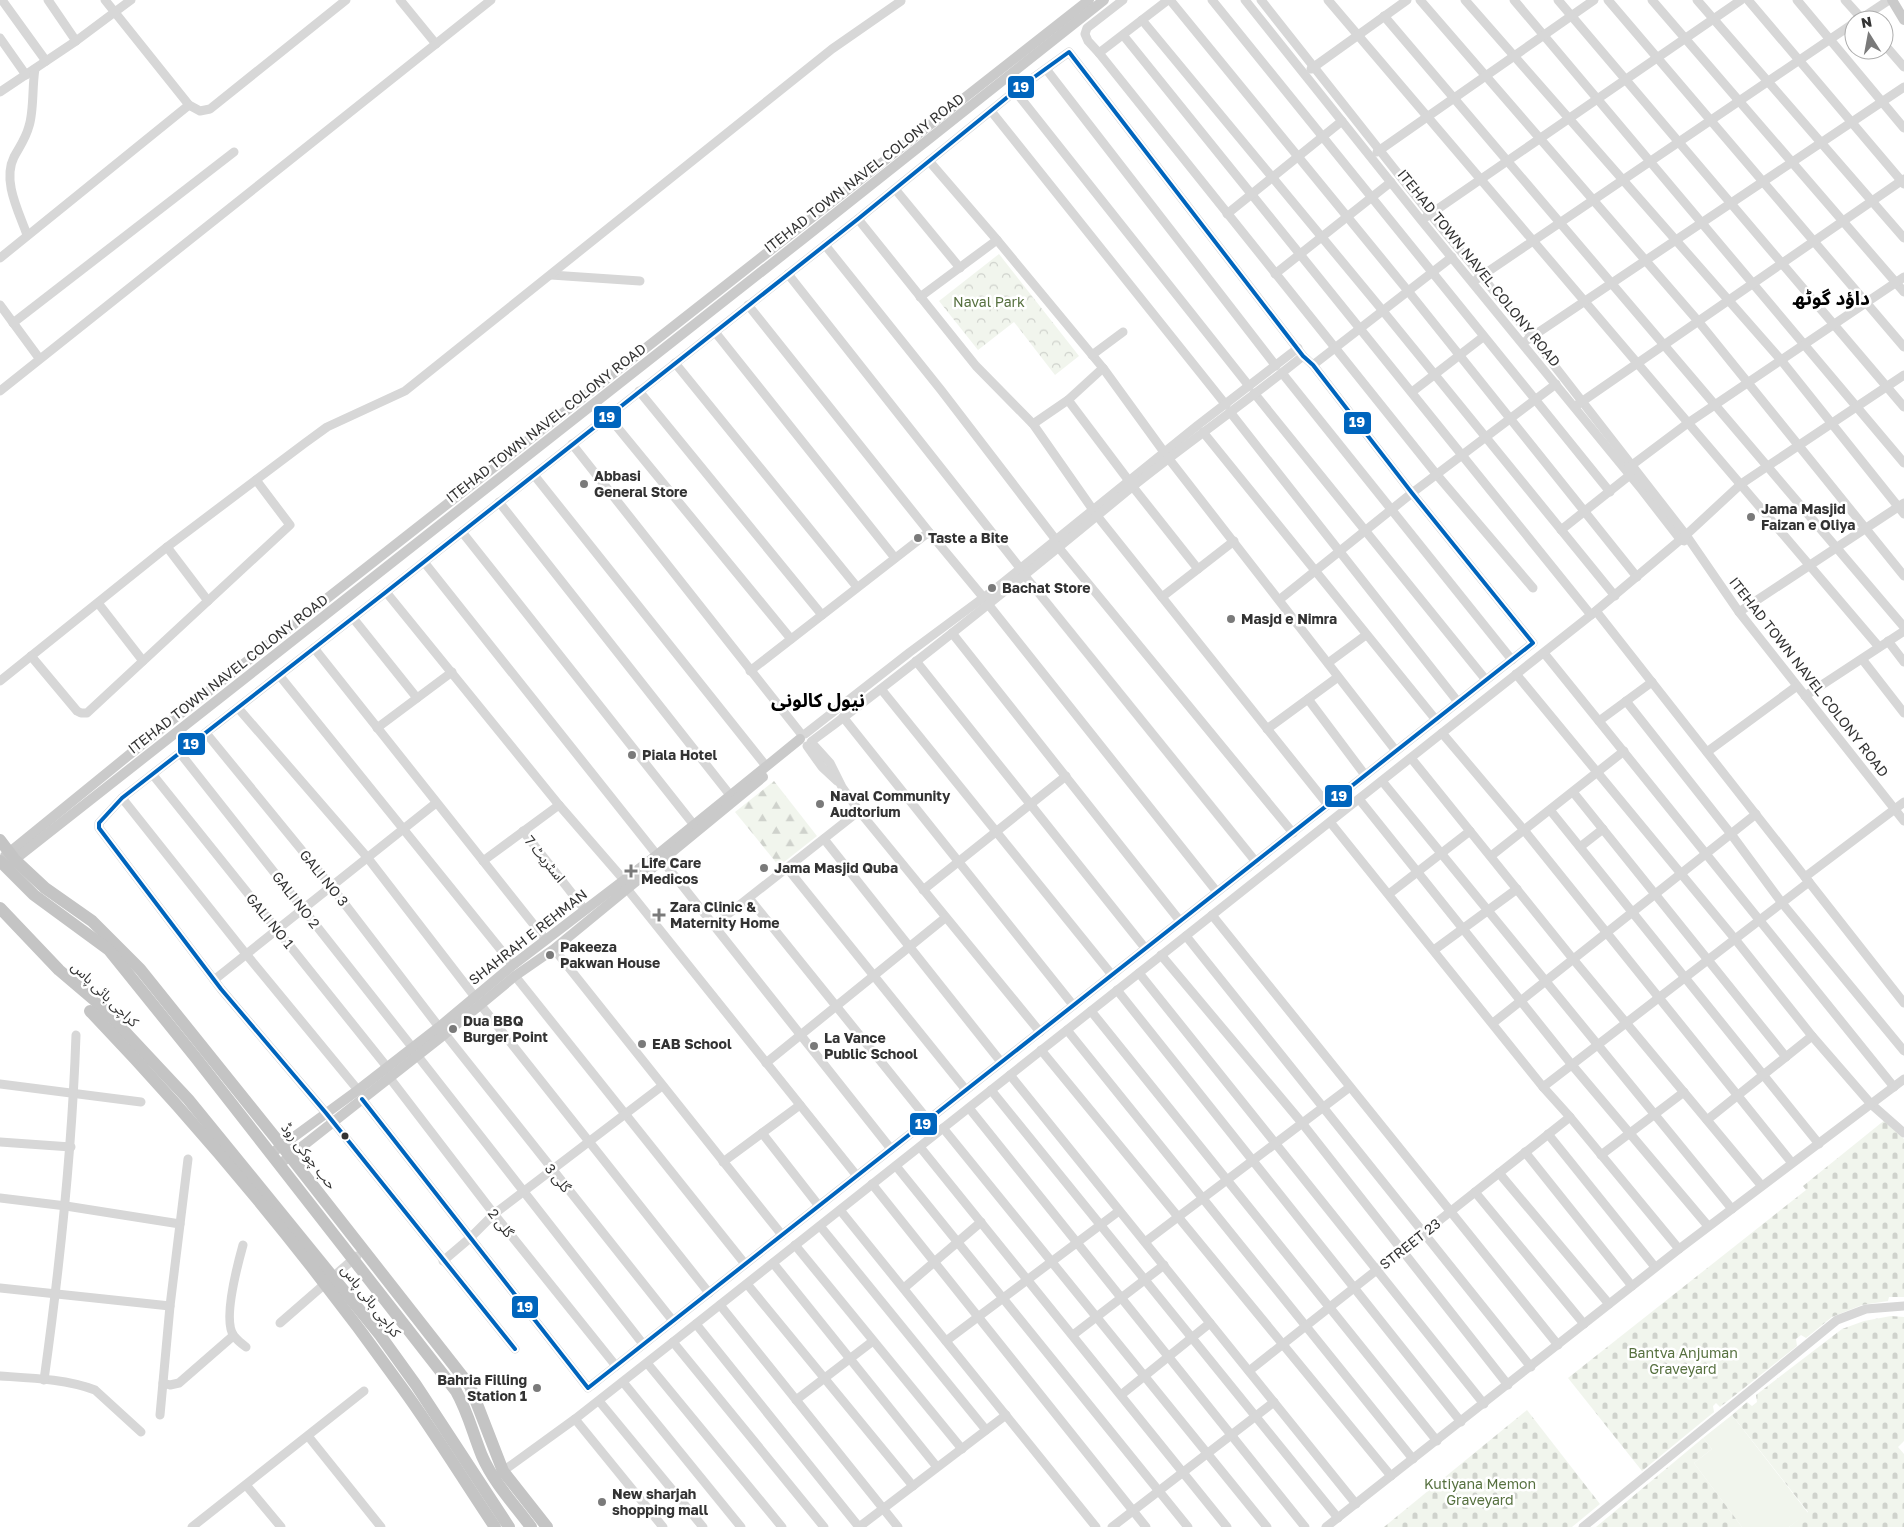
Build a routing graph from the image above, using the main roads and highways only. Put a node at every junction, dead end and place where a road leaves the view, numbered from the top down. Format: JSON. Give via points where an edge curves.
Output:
{"nodes":[{"id":1,"x":1088,"y":0,"type":"edge"},
{"id":2,"x":1104,"y":0,"type":"edge"},
{"id":3,"x":1890,"y":0,"type":"edge"},
{"id":4,"x":1904,"y":20,"type":"edge"},
{"id":5,"x":795,"y":229,"type":"junction"},
{"id":6,"x":803,"y":239,"type":"junction"},
{"id":7,"x":0,"y":840,"type":"edge"},
{"id":8,"x":659,"y":858,"type":"junction"},
{"id":9,"x":6,"y":860,"type":"edge"},
{"id":10,"x":626,"y":885,"type":"junction"},
{"id":11,"x":0,"y":908,"type":"edge"},
{"id":12,"x":514,"y":971,"type":"junction"},
{"id":13,"x":94,"y":1007,"type":"junction"},
{"id":14,"x":360,"y":1094,"type":"junction"},
{"id":15,"x":281,"y":1155,"type":"junction"},
{"id":16,"x":499,"y":1475,"type":"junction"},
{"id":17,"x":495,"y":1527,"type":"edge"},
{"id":18,"x":509,"y":1527,"type":"edge"},
{"id":19,"x":531,"y":1527,"type":"edge"},
{"id":20,"x":547,"y":1527,"type":"edge"}],
"edges":[{"from":1,"to":5,"type":"main road","name":"ITEHAD TOWN NAVEL COLONY ROAD"},
{"from":2,"to":6,"type":"main road","name":"ITEHAD TOWN NAVEL COLONY ROAD"},
{"from":3,"to":4,"type":"main road"},
{"from":5,"to":6,"type":"main road"},
{"from":5,"to":9,"type":"main road","name":"ITEHAD TOWN NAVEL COLONY ROAD","via":[[166,724]]},
{"from":6,"to":9,"type":"main road","name":"ITEHAD TOWN NAVEL COLONY ROAD"},
{"from":7,"to":9,"type":"highway"},
{"from":8,"to":8,"type":"main road","name":"SHAHRAH E REHMAN","via":[[805,740],[766,766],[694,824]]},
{"from":8,"to":10,"type":"main road","name":"SHAHRAH E REHMAN"},
{"from":9,"to":15,"type":"highway","via":[[34,895],[109,950]]},
{"from":10,"to":12,"type":"main road","name":"SHAHRAH E REHMAN","via":[[546,940]]},
{"from":10,"to":12,"type":"main road","name":"SHAHRAH E REHMAN","via":[[554,948]]},
{"from":11,"to":13,"type":"highway","name":"کراچی بائی پاس"},
{"from":12,"to":14,"type":"main road","name":"SHAHRAH E REHMAN"},
{"from":13,"to":17,"type":"highway","name":"کراچی بائی پاس","bridge":true,"via":[[264,1209],[369,1341]]},
{"from":13,"to":18,"type":"highway","name":"کراچی بائی پاس","bridge":true,"via":[[188,1099],[380,1335]]},
{"from":14,"to":15,"type":"main road","name":"SHAHRAH E REHMAN","via":[[333,1122]]},
{"from":14,"to":15,"type":"main road","name":"SHAHRAH E REHMAN","via":[[326,1113]]},
{"from":15,"to":16,"type":"highway","via":[[354,1260],[456,1391],[466,1408],[482,1456]]},
{"from":15,"to":16,"type":"highway","name":"حب چوکی روڈ","via":[[365,1250],[470,1386]]},
{"from":16,"to":19,"type":"highway"},
{"from":16,"to":20,"type":"highway","name":"حب چوکی روڈ"}]}
